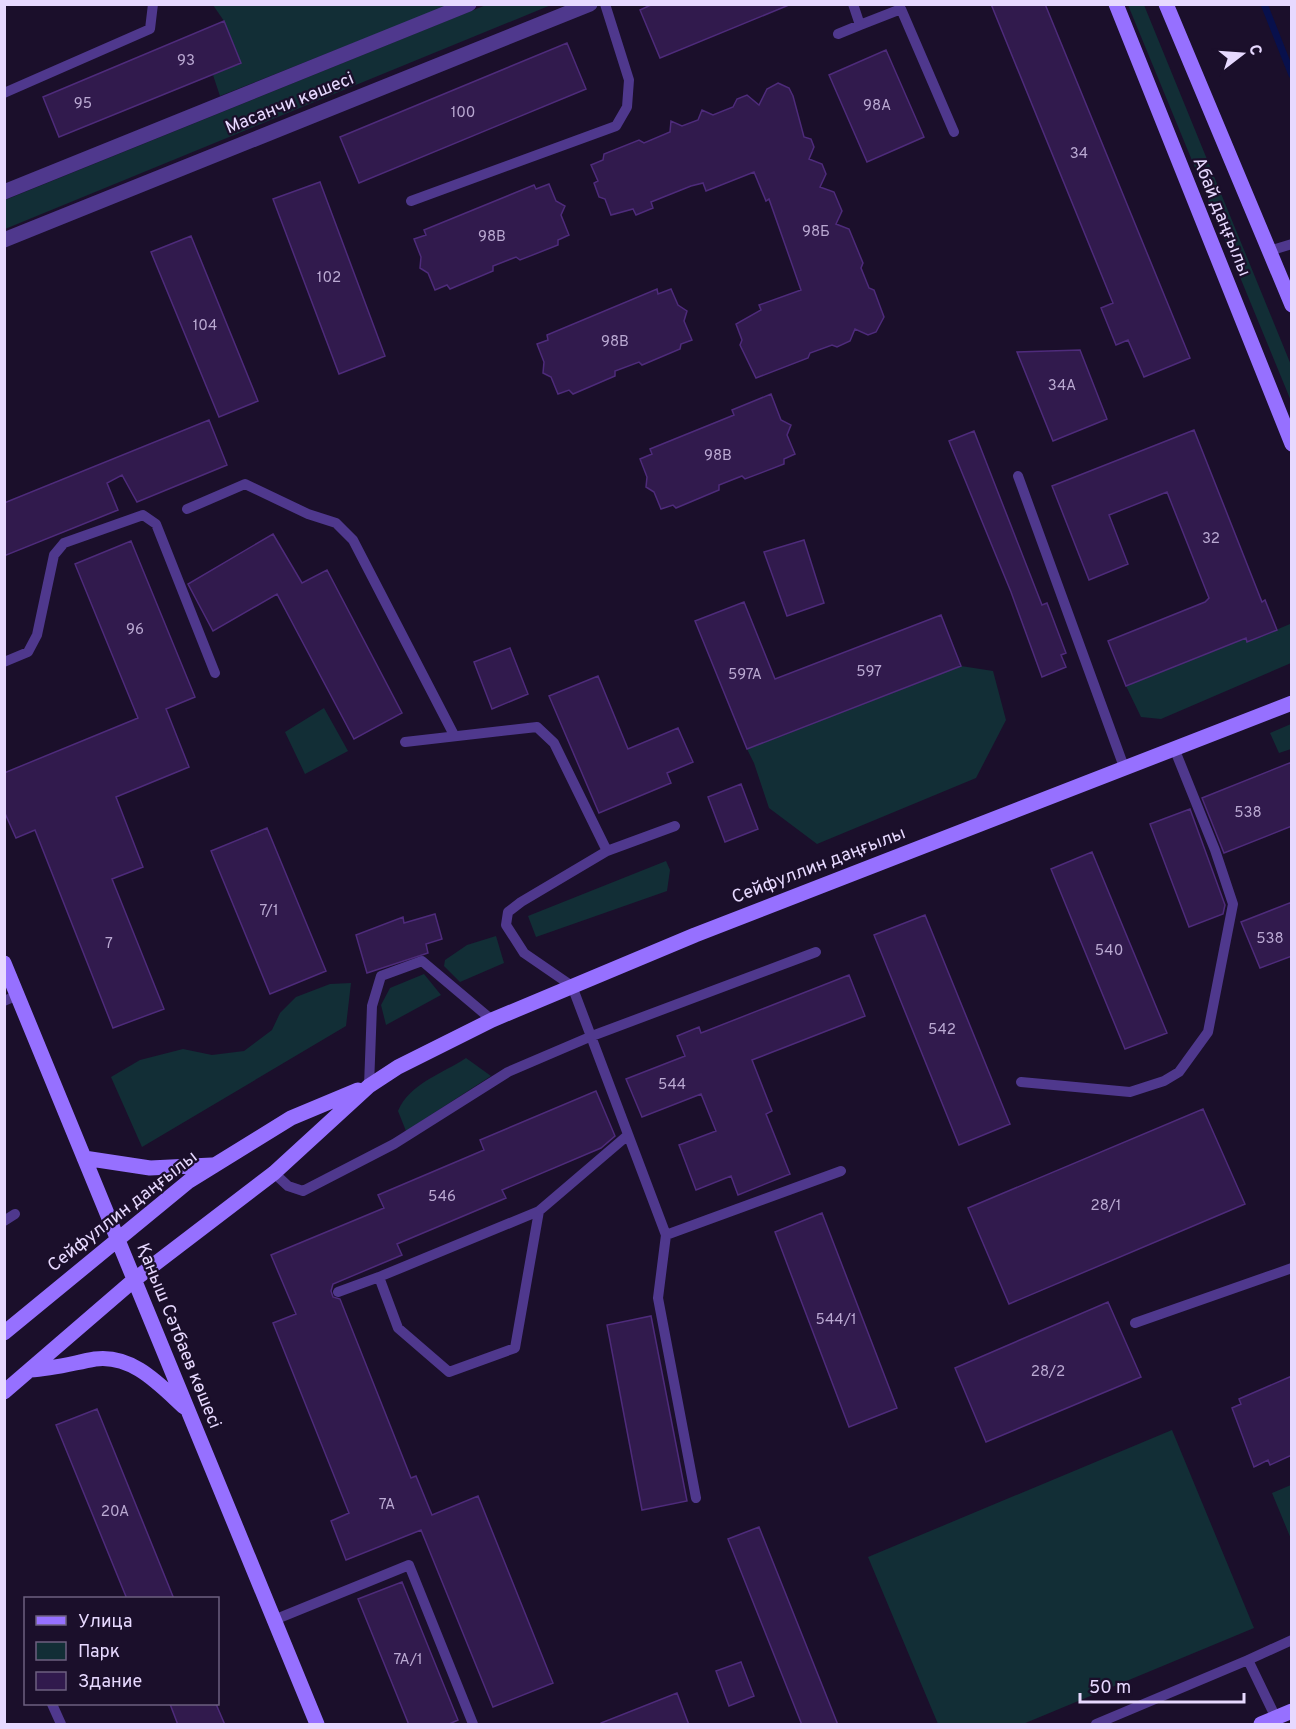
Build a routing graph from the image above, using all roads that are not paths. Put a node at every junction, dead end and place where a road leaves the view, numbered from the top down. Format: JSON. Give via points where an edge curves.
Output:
{"nodes":[{"id":1,"x":153,"y":4,"type":"edge"},
{"id":2,"x":469,"y":4,"type":"edge"},
{"id":3,"x":590,"y":4,"type":"edge"},
{"id":4,"x":605,"y":4,"type":"edge"},
{"id":5,"x":853,"y":4,"type":"edge"},
{"id":6,"x":1116,"y":4,"type":"edge"},
{"id":7,"x":1166,"y":4,"type":"edge"},
{"id":8,"x":860,"y":25,"type":"junction"},
{"id":9,"x":838,"y":34,"type":"dead end"},
{"id":10,"x":4,"y":93,"type":"edge"},
{"id":11,"x":954,"y":132,"type":"dead end"},
{"id":12,"x":4,"y":192,"type":"edge"},
{"id":13,"x":411,"y":201,"type":"dead end"},
{"id":14,"x":4,"y":240,"type":"edge"},
{"id":15,"x":1292,"y":244,"type":"edge"},
{"id":16,"x":1269,"y":251,"type":"junction"},
{"id":17,"x":1292,"y":305,"type":"edge"},
{"id":18,"x":1292,"y":444,"type":"edge"},
{"id":19,"x":1018,"y":476,"type":"dead end"},
{"id":20,"x":188,"y":509,"type":"dead end"},
{"id":21,"x":4,"y":662,"type":"edge"},
{"id":22,"x":215,"y":673,"type":"dead end"},
{"id":23,"x":1292,"y":703,"type":"edge"},
{"id":24,"x":454,"y":735,"type":"junction"},
{"id":25,"x":405,"y":742,"type":"dead end"},
{"id":26,"x":1174,"y":748,"type":"junction"},
{"id":27,"x":1124,"y":767,"type":"junction"},
{"id":28,"x":675,"y":826,"type":"dead end"},
{"id":29,"x":607,"y":851,"type":"junction"},
{"id":30,"x":816,"y":952,"type":"dead end"},
{"id":31,"x":4,"y":963,"type":"edge"},
{"id":32,"x":572,"y":986,"type":"junction"},
{"id":33,"x":11,"y":998,"type":"edge"},
{"id":34,"x":492,"y":1020,"type":"junction"},
{"id":35,"x":592,"y":1036,"type":"junction"},
{"id":36,"x":1021,"y":1082,"type":"dead end"},
{"id":37,"x":369,"y":1086,"type":"junction"},
{"id":38,"x":628,"y":1135,"type":"junction"},
{"id":39,"x":84,"y":1158,"type":"junction"},
{"id":40,"x":213,"y":1165,"type":"junction"},
{"id":41,"x":841,"y":1171,"type":"dead end"},
{"id":42,"x":274,"y":1173,"type":"junction"},
{"id":43,"x":538,"y":1210,"type":"junction"},
{"id":44,"x":15,"y":1214,"type":"dead end"},
{"id":45,"x":4,"y":1221,"type":"edge"},
{"id":46,"x":666,"y":1235,"type":"junction"},
{"id":47,"x":117,"y":1239,"type":"junction"},
{"id":48,"x":1292,"y":1268,"type":"edge"},
{"id":49,"x":379,"y":1277,"type":"junction"},
{"id":50,"x":134,"y":1280,"type":"junction"},
{"id":51,"x":338,"y":1292,"type":"dead end"},
{"id":52,"x":1135,"y":1323,"type":"dead end"},
{"id":53,"x":4,"y":1333,"type":"edge"},
{"id":54,"x":30,"y":1370,"type":"junction"},
{"id":55,"x":4,"y":1392,"type":"edge"},
{"id":56,"x":186,"y":1409,"type":"junction"},
{"id":57,"x":696,"y":1498,"type":"dead end"},
{"id":58,"x":273,"y":1620,"type":"junction"},
{"id":59,"x":1292,"y":1640,"type":"edge"},
{"id":60,"x":1248,"y":1660,"type":"junction"},
{"id":61,"x":52,"y":1705,"type":"edge"},
{"id":62,"x":1292,"y":1711,"type":"edge"},
{"id":63,"x":1276,"y":1718,"type":"junction"},
{"id":64,"x":61,"y":1725,"type":"edge"},
{"id":65,"x":316,"y":1725,"type":"edge"},
{"id":66,"x":473,"y":1725,"type":"edge"},
{"id":67,"x":1096,"y":1725,"type":"edge"},
{"id":68,"x":1261,"y":1725,"type":"edge"}],
"edges":[{"from":1,"to":10,"type":"lane","via":[[150,29]]},
{"from":2,"to":12,"type":"street","name":"Масанчи көшесі"},
{"from":3,"to":14,"type":"street","name":"Масанчи көшесі"},
{"from":4,"to":13,"type":"lane","via":[[629,80],[627,107],[616,126]]},
{"from":5,"to":8,"type":"lane"},
{"from":6,"to":18,"type":"main road","name":"Абай даңғылы"},
{"from":7,"to":16,"type":"main road","name":"Абай даңғылы"},
{"from":8,"to":9,"type":"lane"},
{"from":8,"to":11,"type":"lane","via":[[901,9]]},
{"from":15,"to":16,"type":"lane"},
{"from":16,"to":17,"type":"main road","name":"Абай даңғылы"},
{"from":19,"to":27,"type":"lane"},
{"from":20,"to":24,"type":"lane","via":[[245,483],[336,523],[353,540]]},
{"from":21,"to":22,"type":"lane","via":[[28,652],[37,635],[54,555],[64,543],[143,514],[156,524]]},
{"from":23,"to":26,"type":"main road","name":"Сейфуллин даңғылы"},
{"from":24,"to":25,"type":"lane"},
{"from":24,"to":29,"type":"lane","via":[[537,727],[554,743]]},
{"from":26,"to":27,"type":"main road","name":"Сейфуллин даңғылы"},
{"from":26,"to":36,"type":"lane","via":[[1233,904],[1208,1032],[1179,1072],[1130,1092]]},
{"from":27,"to":32,"type":"main road","name":"Сейфуллин даңғылы"},
{"from":28,"to":29,"type":"lane"},
{"from":29,"to":32,"type":"lane","via":[[508,912],[506,925],[524,953]]},
{"from":30,"to":35,"type":"lane"},
{"from":31,"to":33,"type":"main road","name":"Қаныш Сәтбаев көшесі"},
{"from":32,"to":34,"type":"main road","name":"Сейфуллин даңғылы"},
{"from":32,"to":35,"type":"lane"},
{"from":33,"to":39,"type":"main road","name":"Қаныш Сәтбаев көшесі"},
{"from":34,"to":37,"type":"main road","name":"Сейфуллин даңғылы","via":[[398,1067]]},
{"from":34,"to":37,"type":"lane","via":[[422,961],[381,976],[372,1006]]},
{"from":35,"to":38,"type":"lane"},
{"from":35,"to":42,"type":"lane","via":[[508,1072],[394,1144],[303,1191],[288,1186]]},
{"from":37,"to":40,"type":"main road","name":"Сейфуллин даңғылы","via":[[291,1118]]},
{"from":37,"to":42,"type":"main road","name":"Сейфуллин даңғылы"},
{"from":38,"to":43,"type":"lane"},
{"from":38,"to":46,"type":"lane"},
{"from":39,"to":40,"type":"main road","via":[[150,1168]]},
{"from":39,"to":47,"type":"main road","name":"Қаныш Сәтбаев көшесі"},
{"from":40,"to":47,"type":"main road","name":"Сейфуллин даңғылы"},
{"from":41,"to":46,"type":"lane"},
{"from":42,"to":50,"type":"main road","name":"Сейфуллин даңғылы"},
{"from":43,"to":49,"type":"lane"},
{"from":43,"to":49,"type":"lane","via":[[515,1348],[449,1372],[398,1328]]},
{"from":44,"to":45,"type":"lane"},
{"from":46,"to":57,"type":"lane","via":[[658,1298]]},
{"from":47,"to":50,"type":"main road","name":"Қаныш Сәтбаев көшесі"},
{"from":47,"to":53,"type":"main road","name":"Сейфуллин даңғылы"},
{"from":48,"to":52,"type":"lane"},
{"from":49,"to":51,"type":"lane"},
{"from":50,"to":54,"type":"main road","name":"Сейфуллин даңғылы"},
{"from":50,"to":56,"type":"main road","name":"Қаныш Сәтбаев көшесі"},
{"from":54,"to":55,"type":"main road","name":"Сейфуллин даңғылы"},
{"from":54,"to":56,"type":"main road","via":[[113,1359],[134,1365]]},
{"from":56,"to":58,"type":"main road","name":"Қаныш Сәтбаев көшесі"},
{"from":58,"to":65,"type":"main road","name":"Қаныш Сәтбаев көшесі"},
{"from":58,"to":66,"type":"lane","via":[[409,1565]]},
{"from":59,"to":60,"type":"lane"},
{"from":60,"to":63,"type":"lane"},
{"from":60,"to":67,"type":"lane"},
{"from":61,"to":64,"type":"lane"},
{"from":62,"to":63,"type":"main road"},
{"from":63,"to":68,"type":"main road"}]}
